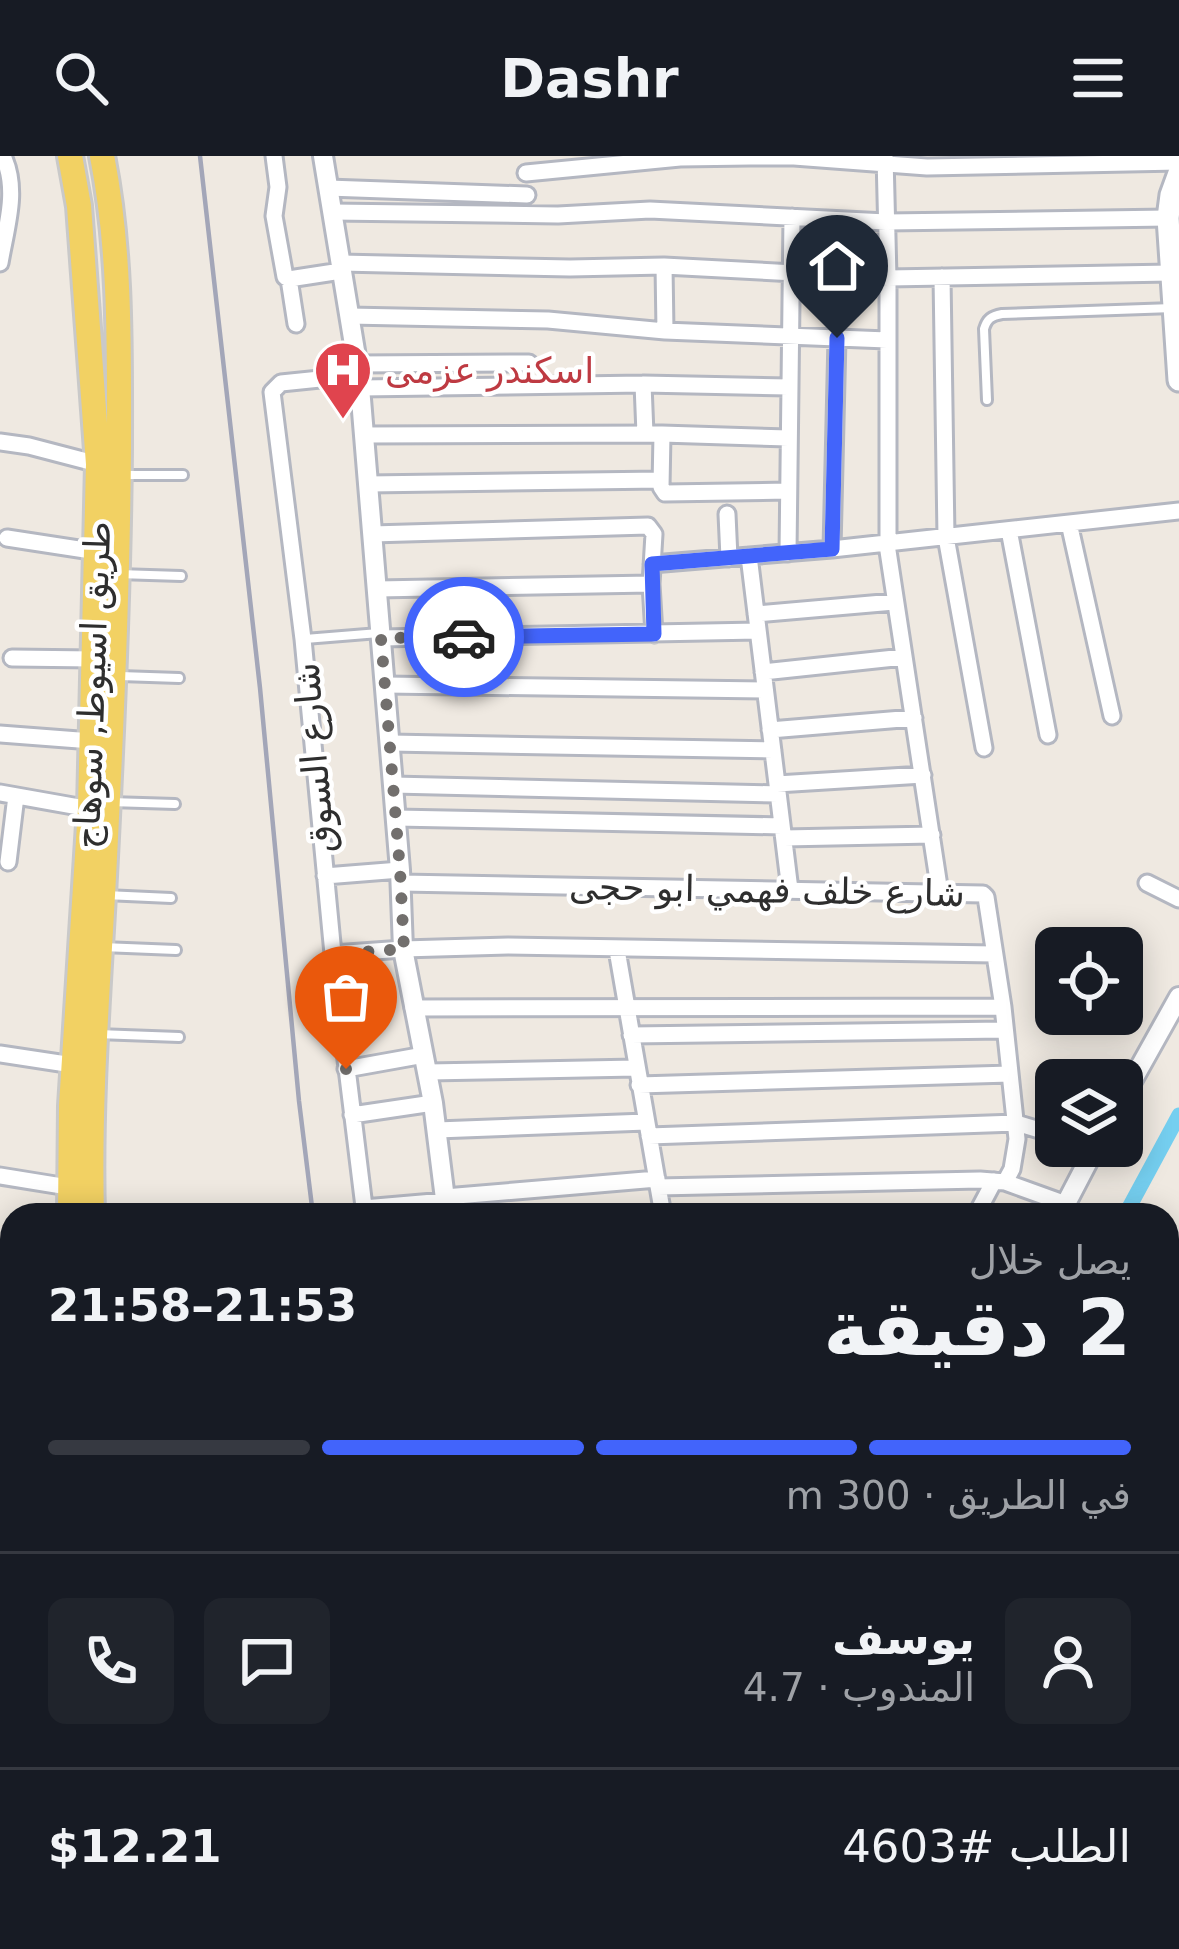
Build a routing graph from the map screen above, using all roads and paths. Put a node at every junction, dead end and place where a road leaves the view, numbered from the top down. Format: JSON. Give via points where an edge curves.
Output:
{"nodes":[{"id":1,"x":3,"y":156,"type":"edge"},
{"id":2,"x":70,"y":156,"type":"edge"},
{"id":3,"x":85,"y":156,"type":"edge"},
{"id":4,"x":102,"y":156,"type":"edge"},
{"id":5,"x":274,"y":156,"type":"edge"},
{"id":6,"x":323,"y":156,"type":"edge"},
{"id":7,"x":750,"y":156,"type":"edge"},
{"id":8,"x":666,"y":158,"type":"edge"},
{"id":9,"x":1148,"y":159,"type":"edge"},
{"id":10,"x":884,"y":161,"type":"edge"},
{"id":11,"x":1179,"y":162,"type":"edge"},
{"id":12,"x":526,"y":165,"type":"edge"},
{"id":13,"x":1179,"y":173,"type":"edge"},
{"id":14,"x":328,"y":188,"type":"junction"},
{"id":15,"x":527,"y":195,"type":"junction"},
{"id":16,"x":332,"y":212,"type":"junction"},
{"id":17,"x":111,"y":215,"type":"junction"},
{"id":18,"x":528,"y":215,"type":"junction"},
{"id":19,"x":792,"y":217,"type":"junction"},
{"id":20,"x":1168,"y":218,"type":"junction"},
{"id":21,"x":886,"y":222,"type":"junction"},
{"id":22,"x":0,"y":263,"type":"edge"},
{"id":23,"x":664,"y":266,"type":"junction"},
{"id":24,"x":341,"y":267,"type":"junction"},
{"id":25,"x":1171,"y":273,"type":"junction"},
{"id":26,"x":790,"y":274,"type":"junction"},
{"id":27,"x":942,"y":277,"type":"junction"},
{"id":28,"x":888,"y":278,"type":"junction"},
{"id":29,"x":289,"y":279,"type":"junction"},
{"id":30,"x":1174,"y":308,"type":"junction"},
{"id":31,"x":349,"y":316,"type":"junction"},
{"id":32,"x":296,"y":324,"type":"dead end"},
{"id":33,"x":665,"y":331,"type":"junction"},
{"id":34,"x":789,"y":337,"type":"junction"},
{"id":35,"x":837,"y":338,"type":"junction"},
{"id":36,"x":887,"y":340,"type":"junction"},
{"id":37,"x":529,"y":363,"type":"dead end"},
{"id":38,"x":1179,"y":370,"type":"edge"},
{"id":39,"x":358,"y":376,"type":"junction"},
{"id":40,"x":1179,"y":380,"type":"edge"},
{"id":41,"x":643,"y":384,"type":"junction"},
{"id":42,"x":788,"y":387,"type":"junction"},
{"id":43,"x":987,"y":400,"type":"dead end"},
{"id":44,"x":654,"y":434,"type":"junction"},
{"id":45,"x":364,"y":435,"type":"junction"},
{"id":46,"x":788,"y":438,"type":"junction"},
{"id":47,"x":0,"y":442,"type":"edge"},
{"id":48,"x":108,"y":469,"type":"junction"},
{"id":49,"x":182,"y":476,"type":"dead end"},
{"id":50,"x":662,"y":480,"type":"junction"},
{"id":51,"x":368,"y":484,"type":"junction"},
{"id":52,"x":788,"y":491,"type":"junction"},
{"id":53,"x":1179,"y":511,"type":"edge"},
{"id":54,"x":727,"y":514,"type":"dead end"},
{"id":55,"x":1070,"y":523,"type":"junction"},
{"id":56,"x":1009,"y":530,"type":"junction"},
{"id":57,"x":372,"y":534,"type":"junction"},
{"id":58,"x":946,"y":537,"type":"junction"},
{"id":59,"x":7,"y":538,"type":"dead end"},
{"id":60,"x":888,"y":543,"type":"junction"},
{"id":61,"x":832,"y":549,"type":"junction"},
{"id":62,"x":98,"y":552,"type":"junction"},
{"id":63,"x":788,"y":553,"type":"junction"},
{"id":64,"x":749,"y":556,"type":"junction"},
{"id":65,"x":729,"y":558,"type":"junction"},
{"id":66,"x":652,"y":564,"type":"junction"},
{"id":67,"x":117,"y":574,"type":"junction"},
{"id":68,"x":182,"y":576,"type":"dead end"},
{"id":69,"x":651,"y":584,"type":"junction"},
{"id":70,"x":377,"y":589,"type":"junction"},
{"id":71,"x":894,"y":602,"type":"junction"},
{"id":72,"x":757,"y":623,"type":"junction"},
{"id":73,"x":654,"y":634,"type":"junction"},
{"id":74,"x":381,"y":636,"type":"junction"},
{"id":75,"x":303,"y":640,"type":"junction"},
{"id":76,"x":904,"y":657,"type":"junction"},
{"id":77,"x":12,"y":658,"type":"dead end"},
{"id":78,"x":104,"y":667,"type":"junction"},
{"id":79,"x":179,"y":678,"type":"dead end"},
{"id":80,"x":764,"y":681,"type":"junction"},
{"id":81,"x":385,"y":685,"type":"junction"},
{"id":82,"x":1112,"y":716,"type":"dead end"},
{"id":83,"x":914,"y":718,"type":"junction"},
{"id":84,"x":770,"y":730,"type":"junction"},
{"id":85,"x":0,"y":734,"type":"edge"},
{"id":86,"x":1048,"y":735,"type":"dead end"},
{"id":87,"x":92,"y":741,"type":"junction"},
{"id":88,"x":390,"y":742,"type":"junction"},
{"id":89,"x":984,"y":748,"type":"dead end"},
{"id":90,"x":772,"y":750,"type":"junction"},
{"id":91,"x":923,"y":776,"type":"junction"},
{"id":92,"x":393,"y":784,"type":"junction"},
{"id":93,"x":778,"y":789,"type":"junction"},
{"id":94,"x":8,"y":795,"type":"edge"},
{"id":95,"x":175,"y":805,"type":"dead end"},
{"id":96,"x":99,"y":806,"type":"junction"},
{"id":97,"x":396,"y":818,"type":"junction"},
{"id":98,"x":783,"y":832,"type":"junction"},
{"id":99,"x":932,"y":835,"type":"junction"},
{"id":100,"x":8,"y":862,"type":"dead end"},
{"id":101,"x":325,"y":876,"type":"junction"},
{"id":102,"x":401,"y":877,"type":"junction"},
{"id":103,"x":1147,"y":883,"type":"dead end"},
{"id":104,"x":790,"y":890,"type":"junction"},
{"id":105,"x":940,"y":893,"type":"junction"},
{"id":106,"x":103,"y":895,"type":"junction"},
{"id":107,"x":171,"y":898,"type":"dead end"},
{"id":108,"x":1179,"y":898,"type":"edge"},
{"id":109,"x":100,"y":947,"type":"junction"},
{"id":110,"x":404,"y":949,"type":"junction"},
{"id":111,"x":176,"y":950,"type":"dead end"},
{"id":112,"x":616,"y":950,"type":"junction"},
{"id":113,"x":333,"y":954,"type":"junction"},
{"id":114,"x":994,"y":954,"type":"junction"},
{"id":115,"x":1179,"y":998,"type":"edge"},
{"id":116,"x":413,"y":1007,"type":"junction"},
{"id":117,"x":1003,"y":1007,"type":"junction"},
{"id":118,"x":626,"y":1008,"type":"junction"},
{"id":119,"x":1004,"y":1030,"type":"junction"},
{"id":120,"x":96,"y":1034,"type":"junction"},
{"id":121,"x":631,"y":1035,"type":"junction"},
{"id":122,"x":179,"y":1036,"type":"dead end"},
{"id":123,"x":0,"y":1054,"type":"edge"},
{"id":124,"x":1143,"y":1062,"type":"edge"},
{"id":125,"x":426,"y":1063,"type":"junction"},
{"id":126,"x":73,"y":1065,"type":"junction"},
{"id":127,"x":346,"y":1069,"type":"junction"},
{"id":128,"x":1010,"y":1074,"type":"junction"},
{"id":129,"x":637,"y":1077,"type":"junction"},
{"id":130,"x":433,"y":1103,"type":"junction"},
{"id":131,"x":352,"y":1115,"type":"junction"},
{"id":132,"x":1016,"y":1124,"type":"junction"},
{"id":133,"x":647,"y":1129,"type":"junction"},
{"id":134,"x":1035,"y":1129,"type":"edge"},
{"id":135,"x":437,"y":1130,"type":"junction"},
{"id":136,"x":1085,"y":1167,"type":"edge"},
{"id":137,"x":0,"y":1176,"type":"edge"},
{"id":138,"x":999,"y":1181,"type":"junction"},
{"id":139,"x":658,"y":1183,"type":"junction"},
{"id":140,"x":63,"y":1203,"type":"edge"},
{"id":141,"x":79,"y":1203,"type":"edge"},
{"id":142,"x":80,"y":1203,"type":"edge"},
{"id":143,"x":364,"y":1203,"type":"edge"},
{"id":144,"x":445,"y":1203,"type":"edge"},
{"id":145,"x":455,"y":1203,"type":"edge"},
{"id":146,"x":661,"y":1203,"type":"edge"},
{"id":147,"x":984,"y":1203,"type":"edge"},
{"id":148,"x":1049,"y":1203,"type":"edge"},
{"id":149,"x":1066,"y":1203,"type":"edge"}],
"edges":[{"from":1,"to":22,"type":"street","via":[[12,191]]},
{"from":2,"to":48,"type":"main road","name":"طريق اسيوط, سوهاج"},
{"from":3,"to":17,"type":"main road"},
{"from":4,"to":17,"type":"main road","name":"طريق اسيوط, سوهاج"},
{"from":5,"to":29,"type":"street","via":[[274,216]]},
{"from":6,"to":14,"type":"street"},
{"from":7,"to":8,"type":"street"},
{"from":7,"to":10,"type":"street"},
{"from":8,"to":12,"type":"street"},
{"from":9,"to":10,"type":"street"},
{"from":9,"to":11,"type":"street"},
{"from":10,"to":21,"type":"street"},
{"from":12,"to":15,"type":"street"},
{"from":13,"to":20,"type":"main road"},
{"from":14,"to":15,"type":"street"},
{"from":14,"to":16,"type":"street"},
{"from":15,"to":18,"type":"street"},
{"from":16,"to":18,"type":"street"},
{"from":16,"to":24,"type":"street"},
{"from":17,"to":48,"type":"main road","name":"طريق اسيوط, سوهاج","via":[[117,315]]},
{"from":18,"to":19,"type":"street"},
{"from":19,"to":21,"type":"street"},
{"from":19,"to":26,"type":"street"},
{"from":20,"to":21,"type":"street"},
{"from":20,"to":25,"type":"main road"},
{"from":21,"to":28,"type":"street"},
{"from":23,"to":24,"type":"street"},
{"from":23,"to":26,"type":"street"},
{"from":23,"to":33,"type":"street"},
{"from":24,"to":29,"type":"street"},
{"from":24,"to":31,"type":"street"},
{"from":25,"to":27,"type":"street"},
{"from":25,"to":30,"type":"main road"},
{"from":26,"to":28,"type":"street"},
{"from":26,"to":34,"type":"street"},
{"from":27,"to":28,"type":"street"},
{"from":27,"to":58,"type":"street"},
{"from":28,"to":36,"type":"street"},
{"from":29,"to":32,"type":"street"},
{"from":30,"to":38,"type":"main road"},
{"from":30,"to":43,"type":"lane","via":[[992,316],[984,329]]},
{"from":31,"to":33,"type":"street"},
{"from":31,"to":39,"type":"street"},
{"from":33,"to":34,"type":"street"},
{"from":34,"to":35,"type":"street"},
{"from":34,"to":42,"type":"street"},
{"from":35,"to":36,"type":"street"},
{"from":35,"to":61,"type":"street"},
{"from":36,"to":60,"type":"street"},
{"from":37,"to":39,"type":"street"},
{"from":38,"to":40,"type":"main road"},
{"from":39,"to":41,"type":"street"},
{"from":39,"to":45,"type":"street"},
{"from":39,"to":75,"type":"street","name":"شارع السوق","via":[[281,383],[272,392]]},
{"from":41,"to":42,"type":"street"},
{"from":41,"to":44,"type":"street"},
{"from":42,"to":46,"type":"street"},
{"from":44,"to":45,"type":"street"},
{"from":44,"to":46,"type":"street"},
{"from":44,"to":50,"type":"street"},
{"from":45,"to":51,"type":"street"},
{"from":46,"to":52,"type":"street"},
{"from":47,"to":48,"type":"street"},
{"from":48,"to":49,"type":"lane"},
{"from":48,"to":62,"type":"main road","name":"طريق اسيوط, سوهاج"},
{"from":48,"to":67,"type":"main road","name":"طريق اسيوط, سوهاج"},
{"from":50,"to":51,"type":"street"},
{"from":50,"to":52,"type":"street","via":[[668,494]]},
{"from":51,"to":57,"type":"street"},
{"from":52,"to":63,"type":"street"},
{"from":53,"to":55,"type":"street"},
{"from":54,"to":65,"type":"street"},
{"from":55,"to":56,"type":"street"},
{"from":55,"to":82,"type":"street"},
{"from":56,"to":58,"type":"street"},
{"from":56,"to":86,"type":"street"},
{"from":57,"to":66,"type":"street","via":[[648,526]]},
{"from":57,"to":70,"type":"street"},
{"from":58,"to":60,"type":"street"},
{"from":58,"to":89,"type":"street"},
{"from":59,"to":62,"type":"street"},
{"from":60,"to":61,"type":"street"},
{"from":60,"to":71,"type":"street"},
{"from":61,"to":63,"type":"street"},
{"from":62,"to":78,"type":"main road","name":"طريق اسيوط, سوهاج"},
{"from":63,"to":64,"type":"street"},
{"from":64,"to":65,"type":"street"},
{"from":64,"to":72,"type":"street"},
{"from":65,"to":66,"type":"street"},
{"from":66,"to":69,"type":"street"},
{"from":67,"to":68,"type":"lane"},
{"from":67,"to":78,"type":"main road","name":"طريق اسيوط, سوهاج"},
{"from":69,"to":70,"type":"street"},
{"from":69,"to":73,"type":"street"},
{"from":70,"to":74,"type":"street"},
{"from":71,"to":72,"type":"street"},
{"from":71,"to":76,"type":"street"},
{"from":72,"to":73,"type":"street"},
{"from":72,"to":80,"type":"street"},
{"from":73,"to":74,"type":"street"},
{"from":74,"to":75,"type":"lane"},
{"from":74,"to":81,"type":"street"},
{"from":75,"to":101,"type":"street","name":"شارع السوق"},
{"from":76,"to":80,"type":"street"},
{"from":76,"to":83,"type":"street"},
{"from":77,"to":78,"type":"street"},
{"from":78,"to":79,"type":"lane"},
{"from":78,"to":87,"type":"main road","name":"طريق اسيوط, سوهاج"},
{"from":78,"to":96,"type":"main road","name":"طريق اسيوط, سوهاج"},
{"from":80,"to":81,"type":"street"},
{"from":80,"to":84,"type":"street"},
{"from":81,"to":88,"type":"street"},
{"from":83,"to":84,"type":"street"},
{"from":83,"to":91,"type":"street"},
{"from":84,"to":90,"type":"street"},
{"from":85,"to":87,"type":"street"},
{"from":87,"to":96,"type":"main road","name":"طريق اسيوط, سوهاج"},
{"from":88,"to":90,"type":"street"},
{"from":88,"to":92,"type":"street"},
{"from":90,"to":93,"type":"street"},
{"from":91,"to":93,"type":"street"},
{"from":91,"to":99,"type":"street"},
{"from":92,"to":93,"type":"street"},
{"from":92,"to":97,"type":"street"},
{"from":93,"to":98,"type":"street"},
{"from":94,"to":96,"type":"street"},
{"from":94,"to":100,"type":"street"},
{"from":95,"to":96,"type":"lane"},
{"from":96,"to":106,"type":"main road","name":"طريق اسيوط, سوهاج"},
{"from":96,"to":126,"type":"main road","name":"طريق اسيوط, سوهاج"},
{"from":97,"to":98,"type":"street"},
{"from":97,"to":102,"type":"street"},
{"from":98,"to":99,"type":"street"},
{"from":98,"to":104,"type":"street"},
{"from":99,"to":105,"type":"street"},
{"from":101,"to":102,"type":"street","name":"شارع خلف فهمي ابو حجى"},
{"from":101,"to":113,"type":"street","name":"شارع السوق"},
{"from":102,"to":104,"type":"street","name":"شارع خلف فهمي ابو حجى"},
{"from":102,"to":110,"type":"street"},
{"from":103,"to":108,"type":"street"},
{"from":104,"to":105,"type":"street","name":"شارع خلف فهمي ابو حجى"},
{"from":105,"to":114,"type":"street","name":"شارع خلف فهمي ابو حجى","via":[[985,895]]},
{"from":106,"to":107,"type":"lane"},
{"from":106,"to":109,"type":"main road","name":"طريق اسيوط, سوهاج"},
{"from":109,"to":111,"type":"lane"},
{"from":109,"to":120,"type":"main road","name":"طريق اسيوط, سوهاج"},
{"from":110,"to":112,"type":"street"},
{"from":110,"to":113,"type":"street"},
{"from":110,"to":116,"type":"street"},
{"from":112,"to":114,"type":"street"},
{"from":112,"to":118,"type":"street"},
{"from":113,"to":127,"type":"street","name":"شارع السوق"},
{"from":114,"to":117,"type":"street","name":"شارع خلف فهمي ابو حجى"},
{"from":115,"to":124,"type":"street"},
{"from":116,"to":118,"type":"street"},
{"from":116,"to":125,"type":"street"},
{"from":117,"to":118,"type":"street"},
{"from":117,"to":119,"type":"street","name":"شارع خلف فهمي ابو حجى"},
{"from":118,"to":121,"type":"street"},
{"from":119,"to":121,"type":"street"},
{"from":119,"to":128,"type":"street","name":"شارع خلف فهمي ابو حجى"},
{"from":120,"to":122,"type":"lane"},
{"from":120,"to":142,"type":"main road","name":"طريق اسيوط, سوهاج"},
{"from":121,"to":129,"type":"street"},
{"from":123,"to":126,"type":"street"},
{"from":125,"to":127,"type":"street"},
{"from":125,"to":129,"type":"street"},
{"from":125,"to":130,"type":"street"},
{"from":126,"to":141,"type":"main road","name":"طريق اسيوط, سوهاج"},
{"from":127,"to":131,"type":"street","name":"شارع السوق"},
{"from":128,"to":129,"type":"street"},
{"from":128,"to":132,"type":"street","name":"شارع خلف فهمي ابو حجى"},
{"from":129,"to":133,"type":"street"},
{"from":130,"to":131,"type":"street"},
{"from":130,"to":135,"type":"street"},
{"from":131,"to":143,"type":"street","name":"شارع السوق"},
{"from":132,"to":133,"type":"street"},
{"from":132,"to":134,"type":"street"},
{"from":132,"to":138,"type":"street","name":"شارع خلف فهمي ابو حجى","via":[[1016,1154]]},
{"from":133,"to":135,"type":"street"},
{"from":133,"to":139,"type":"street"},
{"from":135,"to":144,"type":"street"},
{"from":136,"to":149,"type":"street"},
{"from":137,"to":140,"type":"street"},
{"from":138,"to":139,"type":"street"},
{"from":138,"to":147,"type":"street","name":"شارع خلف فهمي ابو حجى"},
{"from":138,"to":148,"type":"street"},
{"from":139,"to":145,"type":"street"},
{"from":139,"to":146,"type":"street"}]}
